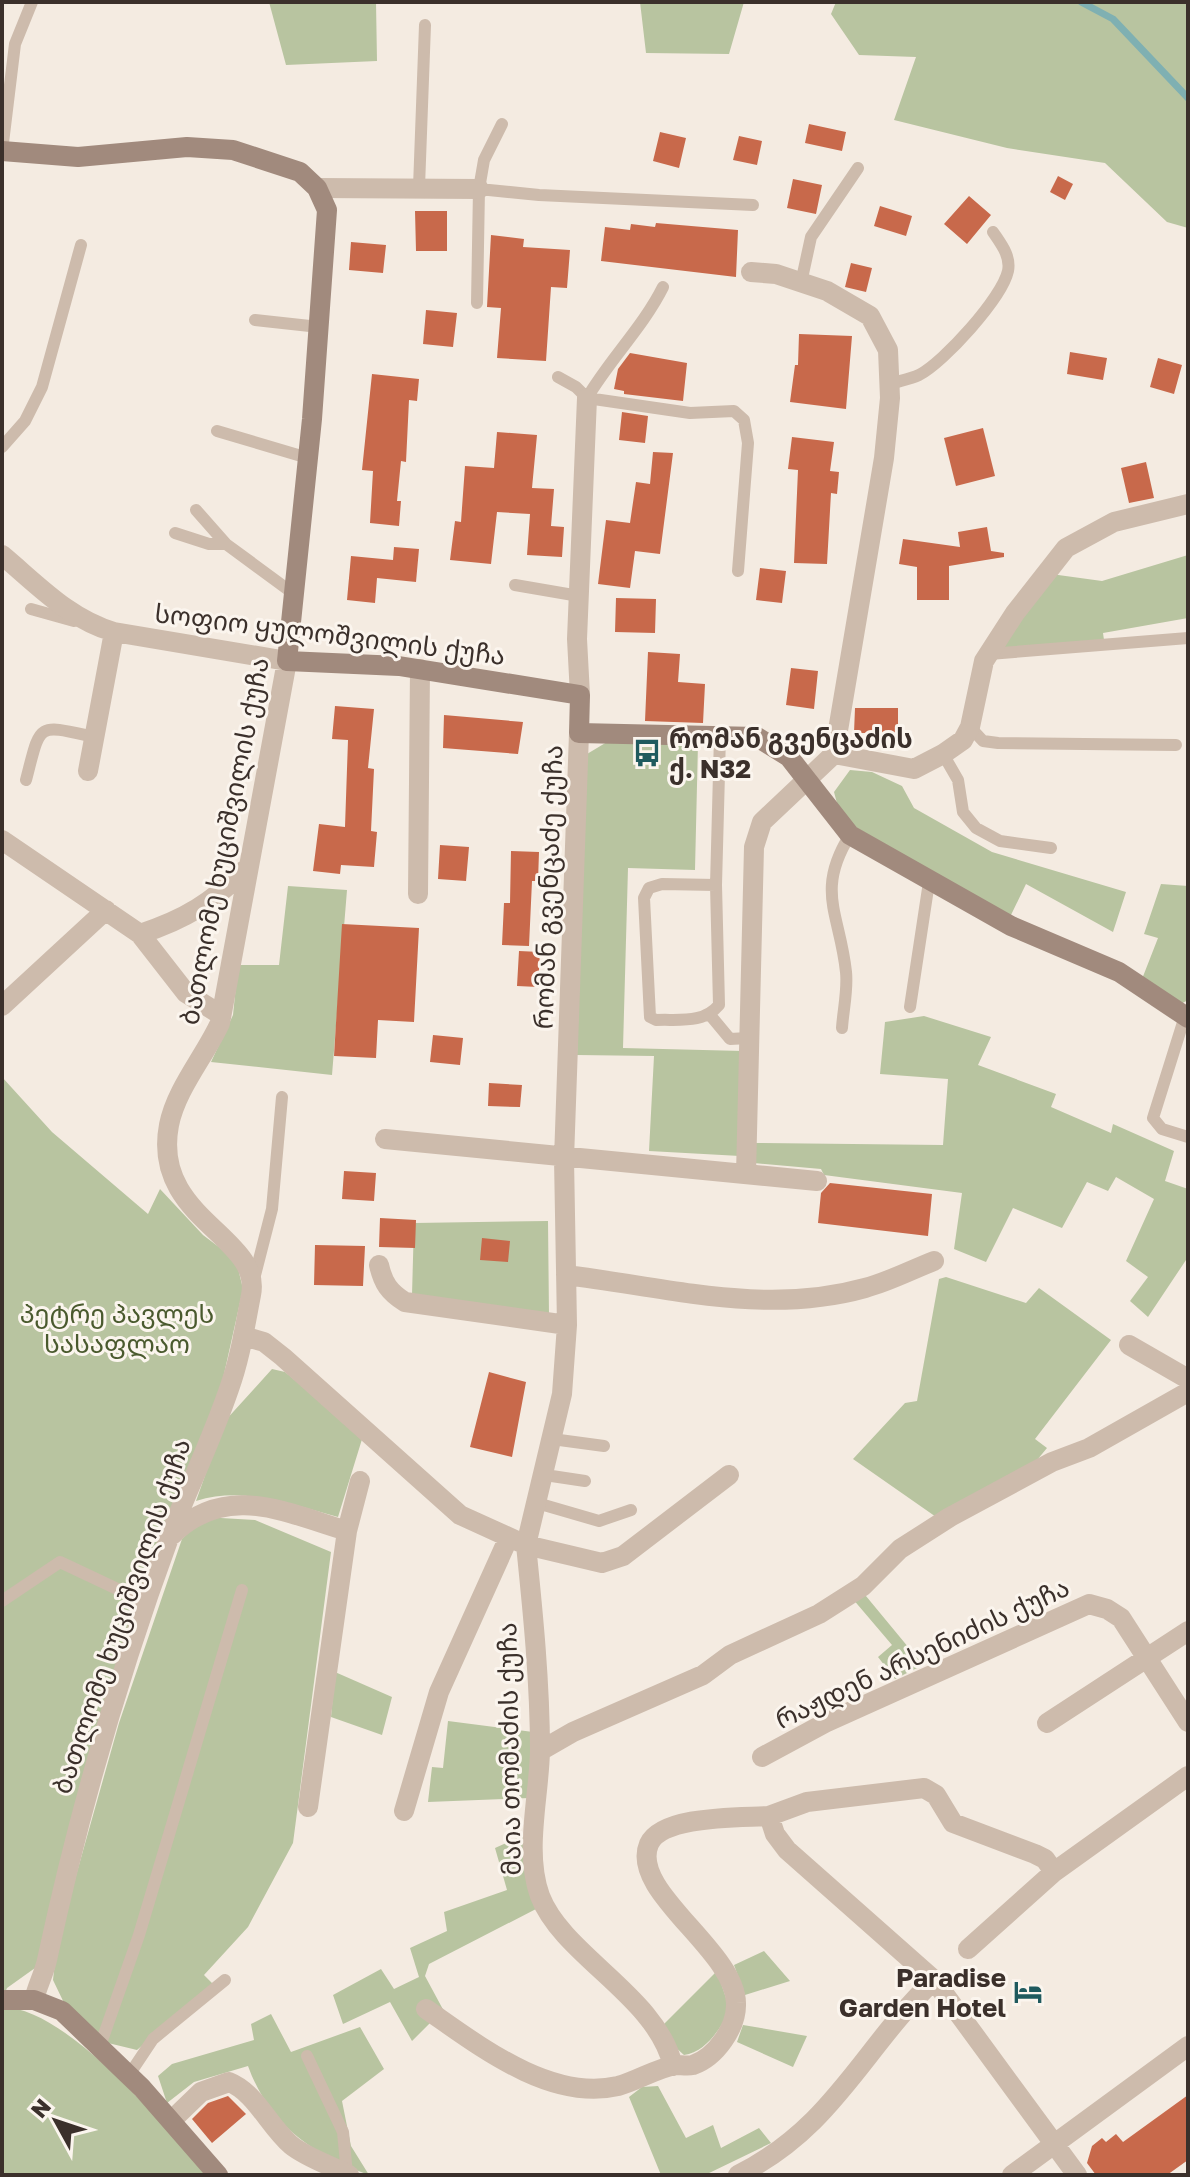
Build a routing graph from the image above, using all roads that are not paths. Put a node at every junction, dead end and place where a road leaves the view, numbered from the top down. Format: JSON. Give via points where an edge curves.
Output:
{"nodes":[{"id":1,"x":32,"y":2,"type":"edge"},
{"id":2,"x":425,"y":25,"type":"dead end"},
{"id":3,"x":502,"y":124,"type":"dead end"},
{"id":4,"x":2,"y":151,"type":"edge"},
{"id":5,"x":858,"y":168,"type":"dead end"},
{"id":6,"x":419,"y":187,"type":"junction"},
{"id":7,"x":317,"y":188,"type":"junction"},
{"id":8,"x":479,"y":189,"type":"junction"},
{"id":9,"x":753,"y":205,"type":"dead end"},
{"id":10,"x":993,"y":232,"type":"dead end"},
{"id":11,"x":81,"y":245,"type":"dead end"},
{"id":12,"x":751,"y":272,"type":"dead end"},
{"id":13,"x":801,"y":283,"type":"junction"},
{"id":14,"x":663,"y":287,"type":"dead end"},
{"id":15,"x":477,"y":303,"type":"dead end"},
{"id":16,"x":255,"y":320,"type":"dead end"},
{"id":17,"x":319,"y":327,"type":"junction"},
{"id":18,"x":558,"y":377,"type":"dead end"},
{"id":19,"x":890,"y":384,"type":"junction"},
{"id":20,"x":587,"y":398,"type":"junction"},
{"id":21,"x":217,"y":431,"type":"dead end"},
{"id":22,"x":2,"y":447,"type":"edge"},
{"id":23,"x":308,"y":458,"type":"junction"},
{"id":24,"x":1188,"y":504,"type":"edge"},
{"id":25,"x":196,"y":510,"type":"dead end"},
{"id":26,"x":175,"y":533,"type":"dead end"},
{"id":27,"x":226,"y":544,"type":"junction"},
{"id":28,"x":2,"y":555,"type":"edge"},
{"id":29,"x":738,"y":571,"type":"dead end"},
{"id":30,"x":515,"y":585,"type":"dead end"},
{"id":31,"x":294,"y":594,"type":"junction"},
{"id":32,"x":579,"y":596,"type":"junction"},
{"id":33,"x":31,"y":609,"type":"dead end"},
{"id":34,"x":90,"y":625,"type":"junction"},
{"id":35,"x":114,"y":632,"type":"junction"},
{"id":36,"x":1188,"y":638,"type":"edge"},
{"id":37,"x":989,"y":654,"type":"junction"},
{"id":38,"x":287,"y":661,"type":"junction"},
{"id":39,"x":420,"y":669,"type":"junction"},
{"id":40,"x":580,"y":695,"type":"junction"},
{"id":41,"x":970,"y":727,"type":"junction"},
{"id":42,"x":579,"y":733,"type":"junction"},
{"id":43,"x":720,"y":736,"type":"junction"},
{"id":44,"x":94,"y":737,"type":"junction"},
{"id":45,"x":1176,"y":745,"type":"dead end"},
{"id":46,"x":834,"y":754,"type":"junction"},
{"id":47,"x":943,"y":754,"type":"junction"},
{"id":48,"x":88,"y":771,"type":"dead end"},
{"id":49,"x":26,"y":780,"type":"dead end"},
{"id":50,"x":809,"y":780,"type":"junction"},
{"id":51,"x":850,"y":835,"type":"junction"},
{"id":52,"x":2,"y":840,"type":"edge"},
{"id":53,"x":1051,"y":848,"type":"dead end"},
{"id":54,"x":246,"y":869,"type":"junction"},
{"id":55,"x":929,"y":882,"type":"junction"},
{"id":56,"x":716,"y":885,"type":"junction"},
{"id":57,"x":418,"y":894,"type":"dead end"},
{"id":58,"x":106,"y":910,"type":"junction"},
{"id":59,"x":140,"y":934,"type":"junction"},
{"id":60,"x":2,"y":1006,"type":"edge"},
{"id":61,"x":910,"y":1007,"type":"dead end"},
{"id":62,"x":221,"y":1015,"type":"junction"},
{"id":63,"x":710,"y":1015,"type":"junction"},
{"id":64,"x":1187,"y":1017,"type":"edge"},
{"id":65,"x":842,"y":1028,"type":"dead end"},
{"id":66,"x":748,"y":1038,"type":"junction"},
{"id":67,"x":282,"y":1097,"type":"dead end"},
{"id":68,"x":1188,"y":1137,"type":"edge"},
{"id":69,"x":385,"y":1139,"type":"dead end"},
{"id":70,"x":564,"y":1159,"type":"junction"},
{"id":71,"x":746,"y":1174,"type":"junction"},
{"id":72,"x":817,"y":1181,"type":"dead end"},
{"id":73,"x":934,"y":1261,"type":"dead end"},
{"id":74,"x":379,"y":1265,"type":"dead end"},
{"id":75,"x":566,"y":1275,"type":"junction"},
{"id":76,"x":253,"y":1283,"type":"junction"},
{"id":77,"x":567,"y":1325,"type":"junction"},
{"id":78,"x":243,"y":1336,"type":"junction"},
{"id":79,"x":1129,"y":1345,"type":"dead end"},
{"id":80,"x":1188,"y":1379,"type":"edge"},
{"id":81,"x":1188,"y":1392,"type":"edge"},
{"id":82,"x":552,"y":1439,"type":"junction"},
{"id":83,"x":604,"y":1446,"type":"dead end"},
{"id":84,"x":545,"y":1475,"type":"junction"},
{"id":85,"x":729,"y":1475,"type":"dead end"},
{"id":86,"x":360,"y":1481,"type":"dead end"},
{"id":87,"x":585,"y":1481,"type":"dead end"},
{"id":88,"x":537,"y":1503,"type":"junction"},
{"id":89,"x":631,"y":1510,"type":"dead end"},
{"id":90,"x":347,"y":1531,"type":"junction"},
{"id":91,"x":170,"y":1536,"type":"junction"},
{"id":92,"x":517,"y":1542,"type":"junction"},
{"id":93,"x":242,"y":1590,"type":"dead end"},
{"id":94,"x":2,"y":1601,"type":"edge"},
{"id":95,"x":147,"y":1603,"type":"junction"},
{"id":96,"x":1188,"y":1631,"type":"edge"},
{"id":97,"x":1145,"y":1657,"type":"junction"},
{"id":98,"x":1188,"y":1722,"type":"edge"},
{"id":99,"x":1047,"y":1723,"type":"dead end"},
{"id":100,"x":540,"y":1751,"type":"junction"},
{"id":101,"x":762,"y":1757,"type":"dead end"},
{"id":102,"x":1188,"y":1776,"type":"edge"},
{"id":103,"x":308,"y":1807,"type":"dead end"},
{"id":104,"x":404,"y":1811,"type":"dead end"},
{"id":105,"x":769,"y":1816,"type":"junction"},
{"id":106,"x":1054,"y":1872,"type":"junction"},
{"id":107,"x":968,"y":1949,"type":"dead end"},
{"id":108,"x":225,"y":1980,"type":"dead end"},
{"id":109,"x":934,"y":1980,"type":"junction"},
{"id":110,"x":2,"y":2000,"type":"edge"},
{"id":111,"x":34,"y":2000,"type":"junction"},
{"id":112,"x":426,"y":2009,"type":"dead end"},
{"id":113,"x":1188,"y":2046,"type":"edge"},
{"id":114,"x":99,"y":2049,"type":"junction"},
{"id":115,"x":307,"y":2056,"type":"dead end"},
{"id":116,"x":673,"y":2066,"type":"junction"},
{"id":117,"x":129,"y":2075,"type":"junction"},
{"id":118,"x":172,"y":2120,"type":"junction"},
{"id":119,"x":1056,"y":2143,"type":"junction"},
{"id":120,"x":348,"y":2174,"type":"edge"},
{"id":121,"x":218,"y":2175,"type":"edge"},
{"id":122,"x":738,"y":2175,"type":"edge"},
{"id":123,"x":1012,"y":2175,"type":"edge"},
{"id":124,"x":1077,"y":2175,"type":"edge"}],
"edges":[{"from":1,"to":4,"type":"lane","via":[[15,44]]},
{"from":2,"to":6,"type":"lane"},
{"from":3,"to":8,"type":"lane","via":[[484,160]]},
{"from":4,"to":7,"type":"street","via":[[78,157],[187,147],[233,150],[300,172]]},
{"from":5,"to":13,"type":"lane","via":[[811,237]]},
{"from":6,"to":7,"type":"street"},
{"from":6,"to":8,"type":"street"},
{"from":7,"to":17,"type":"street","name":"ბათლომე ხუციშვილის ქუჩა","via":[[327,210]]},
{"from":8,"to":9,"type":"lane"},
{"from":8,"to":15,"type":"lane"},
{"from":10,"to":19,"type":"lane","via":[[1006,251],[1008,270],[1000,290],[950,350],[921,374]]},
{"from":11,"to":22,"type":"lane","via":[[42,387],[25,421]]},
{"from":12,"to":13,"type":"street"},
{"from":13,"to":19,"type":"street","via":[[870,316],[888,350]]},
{"from":14,"to":20,"type":"lane","via":[[651,312],[608,362]]},
{"from":16,"to":17,"type":"lane"},
{"from":17,"to":23,"type":"street","name":"ბათლომე ხუციშვილის ქუჩა"},
{"from":18,"to":20,"type":"lane"},
{"from":19,"to":46,"type":"street","via":[[884,458]]},
{"from":20,"to":29,"type":"lane","via":[[690,413],[734,411],[744,420],[748,443]]},
{"from":20,"to":32,"type":"street"},
{"from":21,"to":23,"type":"lane"},
{"from":23,"to":31,"type":"street","name":"ბათლომე ხუციშვილის ქუჩა"},
{"from":24,"to":37,"type":"street","via":[[1114,522],[1066,548]]},
{"from":25,"to":27,"type":"lane"},
{"from":26,"to":27,"type":"lane"},
{"from":27,"to":31,"type":"lane"},
{"from":28,"to":34,"type":"street","name":"სოფიო ყულოშვილის ქუჩა"},
{"from":30,"to":32,"type":"lane"},
{"from":31,"to":38,"type":"street","name":"ბათლომე ხუციშვილის ქუჩა"},
{"from":32,"to":40,"type":"street"},
{"from":33,"to":34,"type":"lane"},
{"from":34,"to":35,"type":"street","name":"სოფიო ყულოშვილის ქუჩა"},
{"from":35,"to":38,"type":"street","name":"სოფიო ყულოშვილის ქუჩა"},
{"from":35,"to":44,"type":"street"},
{"from":36,"to":37,"type":"lane"},
{"from":37,"to":41,"type":"street"},
{"from":38,"to":39,"type":"street","name":"სოფიო ყულოშვილის ქუჩა"},
{"from":38,"to":54,"type":"street","name":"ბათლომე ხუციშვილის ქუჩა"},
{"from":39,"to":40,"type":"street","name":"სოფიო ყულოშვილის ქუჩა"},
{"from":39,"to":57,"type":"street"},
{"from":40,"to":42,"type":"street"},
{"from":41,"to":45,"type":"lane","via":[[983,741],[998,743]]},
{"from":41,"to":47,"type":"street","via":[[963,740]]},
{"from":42,"to":43,"type":"street","name":"რომან გვენცაძე ქუჩა"},
{"from":42,"to":70,"type":"street","name":"რომან გვენცაძე ქუჩა"},
{"from":43,"to":50,"type":"street","name":"რომან გვენცაძე ქუჩა","via":[[757,737],[789,757]]},
{"from":43,"to":56,"type":"lane"},
{"from":44,"to":48,"type":"street"},
{"from":44,"to":49,"type":"lane","via":[[43,730]]},
{"from":46,"to":47,"type":"street","via":[[914,769]]},
{"from":46,"to":50,"type":"street"},
{"from":47,"to":53,"type":"lane","via":[[958,780],[963,812],[976,828],[1000,841]]},
{"from":50,"to":51,"type":"street","name":"რომან გვენცაძე ქუჩა"},
{"from":50,"to":66,"type":"street","via":[[762,822],[754,847]]},
{"from":51,"to":55,"type":"street","name":"რომან გვენცაძე ქუჩა"},
{"from":51,"to":65,"type":"lane","via":[[830,879],[846,974]]},
{"from":52,"to":58,"type":"street"},
{"from":54,"to":59,"type":"street","via":[[183,920]]},
{"from":54,"to":62,"type":"street","name":"ბათლომე ხუციშვილის ქუჩა"},
{"from":55,"to":61,"type":"lane"},
{"from":55,"to":64,"type":"street","name":"რომან გვენცაძე ქუჩა","via":[[1011,926],[1119,972]]},
{"from":56,"to":63,"type":"lane","via":[[719,1005]]},
{"from":56,"to":63,"type":"lane","via":[[662,884],[649,888],[644,898],[650,1017]]},
{"from":58,"to":59,"type":"street"},
{"from":58,"to":60,"type":"street"},
{"from":59,"to":62,"type":"street","via":[[186,993]]},
{"from":62,"to":76,"type":"street","name":"ბათლომე ხუციშვილის ქუჩა","via":[[169,1125],[169,1153],[183,1200],[236,1248]]},
{"from":63,"to":66,"type":"lane","via":[[730,1039]]},
{"from":64,"to":68,"type":"lane","via":[[1153,1118],[1162,1129]]},
{"from":66,"to":71,"type":"street"},
{"from":67,"to":76,"type":"lane","via":[[272,1209]]},
{"from":69,"to":70,"type":"street"},
{"from":70,"to":71,"type":"street"},
{"from":70,"to":75,"type":"street","name":"რომან გვენცაძე ქუჩა"},
{"from":71,"to":72,"type":"street"},
{"from":73,"to":75,"type":"street","via":[[866,1288],[763,1301]]},
{"from":74,"to":77,"type":"street","via":[[382,1281],[405,1302]]},
{"from":75,"to":77,"type":"street","name":"რომან გვენცაძე ქუჩა"},
{"from":76,"to":78,"type":"street","name":"ბათლომე ხუციშვილის ქუჩა"},
{"from":77,"to":82,"type":"street","name":"რომან გვენცაძე ქუჩა","via":[[562,1394]]},
{"from":78,"to":91,"type":"street","name":"ბათლომე ხუციშვილის ქუჩა","via":[[230,1388]]},
{"from":78,"to":92,"type":"street","via":[[264,1342],[283,1357],[460,1515]]},
{"from":79,"to":80,"type":"street"},
{"from":81,"to":100,"type":"street","via":[[941,1522],[900,1549],[863,1586],[819,1614]]},
{"from":82,"to":83,"type":"lane"},
{"from":82,"to":84,"type":"street","name":"რომან გვენცაძე ქუჩა"},
{"from":84,"to":87,"type":"lane"},
{"from":84,"to":88,"type":"street","name":"რომან გვენცაძე ქუჩა"},
{"from":85,"to":92,"type":"street","via":[[623,1556],[602,1563]]},
{"from":86,"to":90,"type":"street"},
{"from":88,"to":89,"type":"lane","via":[[599,1521]]},
{"from":88,"to":92,"type":"street","name":"რომან გვენცაძე ქუჩა"},
{"from":90,"to":91,"type":"street","via":[[238,1504],[210,1507]]},
{"from":90,"to":103,"type":"street"},
{"from":91,"to":95,"type":"street","name":"ბათლომე ხუციშვილის ქუჩა"},
{"from":92,"to":100,"type":"street","name":"მაია თომაძის ქუჩა"},
{"from":92,"to":104,"type":"street","via":[[439,1692]]},
{"from":93,"to":114,"type":"lane","via":[[139,1935]]},
{"from":94,"to":95,"type":"lane","via":[[60,1562]]},
{"from":95,"to":111,"type":"street","name":"ბათლომე ხუციშვილის ქუჩა","via":[[77,1826]]},
{"from":96,"to":97,"type":"street"},
{"from":97,"to":98,"type":"street","name":"რაჟდენ არსენიძის ქუჩა"},
{"from":97,"to":99,"type":"street"},
{"from":97,"to":101,"type":"street","name":"რაჟდენ არსენიძის ქუჩა","via":[[1121,1618],[1089,1604],[825,1723]]},
{"from":100,"to":116,"type":"street","name":"მაია თომაძის ქუჩა","via":[[533,1871],[540,1897],[569,1937],[664,2039]]},
{"from":102,"to":106,"type":"street"},
{"from":105,"to":106,"type":"street","via":[[807,1802],[924,1788],[936,1795],[953,1823],[1035,1854]]},
{"from":105,"to":109,"type":"street","via":[[787,1850]]},
{"from":105,"to":116,"type":"street","via":[[695,1821],[657,1834],[649,1844],[646,1859],[652,1880],[717,1958],[736,1994],[734,2024],[724,2039],[693,2065]]},
{"from":106,"to":107,"type":"street"},
{"from":108,"to":117,"type":"lane","via":[[153,2039]]},
{"from":109,"to":119,"type":"street"},
{"from":109,"to":122,"type":"street","via":[[902,2011],[823,2114],[789,2144]]},
{"from":110,"to":111,"type":"street"},
{"from":111,"to":114,"type":"street","via":[[62,2011]]},
{"from":112,"to":116,"type":"street","via":[[480,2047],[545,2079],[572,2086],[619,2086]]},
{"from":113,"to":119,"type":"street"},
{"from":114,"to":117,"type":"street"},
{"from":115,"to":120,"type":"lane","via":[[343,2132]]},
{"from":117,"to":118,"type":"street"},
{"from":118,"to":120,"type":"street","via":[[201,2092],[229,2082],[241,2086],[270,2126],[295,2148]]},
{"from":118,"to":121,"type":"street"},
{"from":119,"to":123,"type":"street"},
{"from":119,"to":124,"type":"street"}]}
